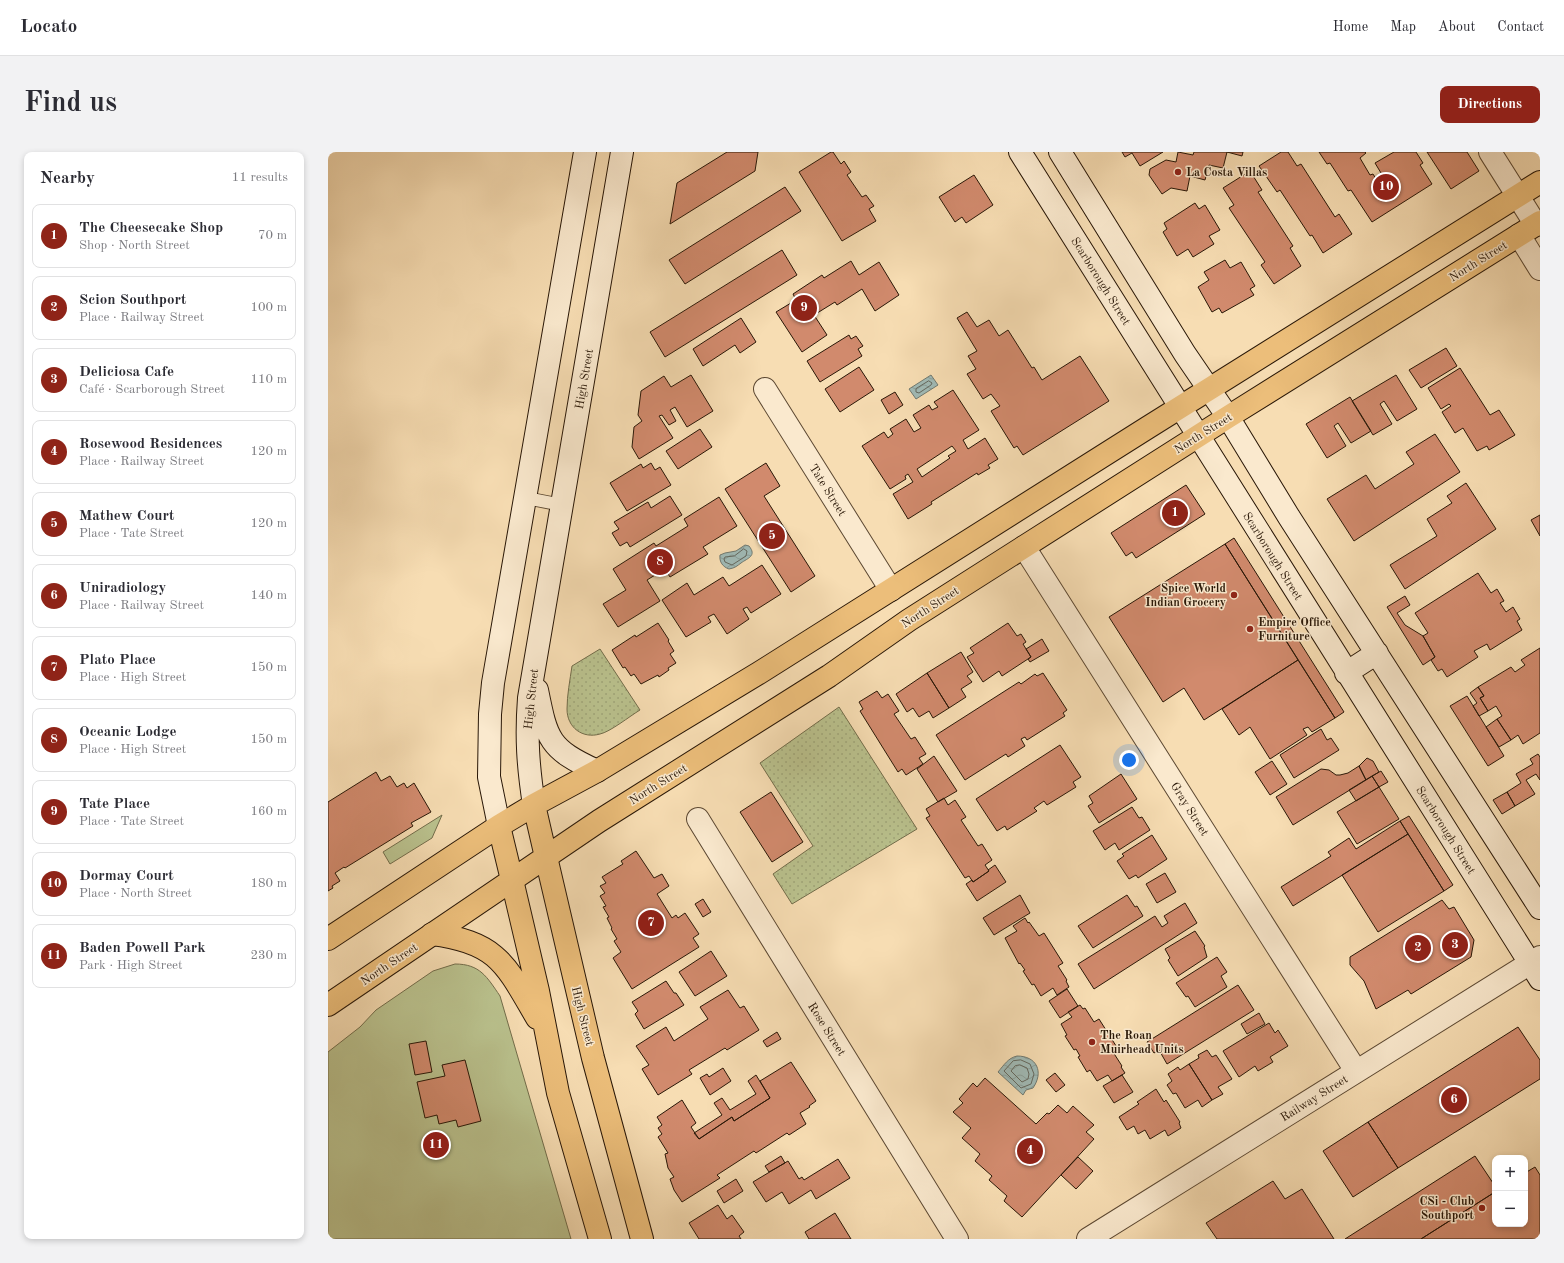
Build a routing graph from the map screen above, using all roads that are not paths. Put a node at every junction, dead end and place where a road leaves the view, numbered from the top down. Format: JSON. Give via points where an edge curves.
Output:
{"nodes":[{"id":1,"x":585,"y":152,"type":"edge"},
{"id":2,"x":622,"y":152,"type":"edge"},
{"id":3,"x":1020,"y":152,"type":"edge"},
{"id":4,"x":1060,"y":152,"type":"edge"},
{"id":5,"x":1490,"y":152,"type":"edge"},
{"id":6,"x":1540,"y":182,"type":"edge"},
{"id":7,"x":1517,"y":196,"type":"junction"},
{"id":8,"x":1532,"y":228,"type":"edge"},
{"id":9,"x":1540,"y":269,"type":"edge"},
{"id":10,"x":765,"y":389,"type":"dead end"},
{"id":11,"x":1209,"y":389,"type":"junction"},
{"id":12,"x":1180,"y":407,"type":"junction"},
{"id":13,"x":1228,"y":417,"type":"junction"},
{"id":14,"x":1198,"y":436,"type":"junction"},
{"id":15,"x":526,"y":498,"type":"junction"},
{"id":16,"x":562,"y":505,"type":"junction"},
{"id":17,"x":1024,"y":547,"type":"junction"},
{"id":18,"x":891,"y":590,"type":"junction"},
{"id":19,"x":1377,"y":653,"type":"junction"},
{"id":20,"x":533,"y":673,"type":"junction"},
{"id":21,"x":1346,"y":673,"type":"junction"},
{"id":22,"x":597,"y":770,"type":"junction"},
{"id":23,"x":534,"y":805,"type":"junction"},
{"id":24,"x":698,"y":819,"type":"dead end"},
{"id":25,"x":499,"y":826,"type":"junction"},
{"id":26,"x":546,"y":857,"type":"junction"},
{"id":27,"x":512,"y":880,"type":"junction"},
{"id":28,"x":1540,"y":908,"type":"edge"},
{"id":29,"x":432,"y":934,"type":"junction"},
{"id":30,"x":328,"y":940,"type":"edge"},
{"id":31,"x":1537,"y":966,"type":"edge"},
{"id":32,"x":328,"y":1005,"type":"edge"},
{"id":33,"x":546,"y":1033,"type":"junction"},
{"id":34,"x":1356,"y":1071,"type":"junction"},
{"id":35,"x":600,"y":1239,"type":"edge"},
{"id":36,"x":642,"y":1239,"type":"edge"},
{"id":37,"x":956,"y":1239,"type":"edge"},
{"id":38,"x":1088,"y":1239,"type":"edge"}],
"edges":[{"from":1,"to":15,"type":"main road"},
{"from":2,"to":16,"type":"main road","name":"High Street"},
{"from":3,"to":12,"type":"main road","name":"Scarborough Street"},
{"from":4,"to":11,"type":"main road"},
{"from":5,"to":7,"type":"main road"},
{"from":6,"to":7,"type":"main road"},
{"from":7,"to":8,"type":"main road"},
{"from":7,"to":11,"type":"main road"},
{"from":8,"to":9,"type":"main road"},
{"from":8,"to":13,"type":"main road","name":"North Street"},
{"from":10,"to":18,"type":"main road","name":"Tate Street"},
{"from":11,"to":12,"type":"main road"},
{"from":11,"to":13,"type":"main road"},
{"from":12,"to":14,"type":"main road","name":"Scarborough Street"},
{"from":12,"to":18,"type":"main road"},
{"from":13,"to":14,"type":"main road","name":"North Street"},
{"from":13,"to":19,"type":"main road"},
{"from":14,"to":17,"type":"main road","name":"North Street"},
{"from":14,"to":21,"type":"main road","name":"Scarborough Street"},
{"from":15,"to":16,"type":"lane"},
{"from":15,"to":25,"type":"main road","via":[[498,652],[490,714],[489,777]]},
{"from":16,"to":20,"type":"main road","name":"High Street"},
{"from":17,"to":26,"type":"main road","name":"North Street"},
{"from":17,"to":34,"type":"main road","name":"Gray Street"},
{"from":18,"to":22,"type":"main road"},
{"from":19,"to":21,"type":"main road"},
{"from":19,"to":28,"type":"main road"},
{"from":20,"to":22,"type":"main road","via":[[544,724],[551,740],[570,757]]},
{"from":20,"to":23,"type":"main road","name":"High Street","via":[[527,743],[528,770]]},
{"from":21,"to":31,"type":"main road","name":"Scarborough Street"},
{"from":22,"to":23,"type":"main road"},
{"from":23,"to":25,"type":"main road"},
{"from":23,"to":26,"type":"main road","name":"High Street"},
{"from":24,"to":37,"type":"main road","name":"Rose Street"},
{"from":25,"to":27,"type":"main road"},
{"from":25,"to":30,"type":"main road"},
{"from":26,"to":27,"type":"main road","name":"North Street"},
{"from":26,"to":36,"type":"main road","name":"High Street","via":[[593,1058]]},
{"from":27,"to":29,"type":"main road","name":"North Street"},
{"from":27,"to":33,"type":"main road"},
{"from":29,"to":32,"type":"main road","name":"North Street"},
{"from":29,"to":33,"type":"main road","via":[[467,941],[498,959],[511,973]]},
{"from":31,"to":34,"type":"main road","name":"Railway Street"},
{"from":33,"to":35,"type":"main road","via":[[558,1093]]},
{"from":34,"to":38,"type":"main road","name":"Railway Street"}]}
